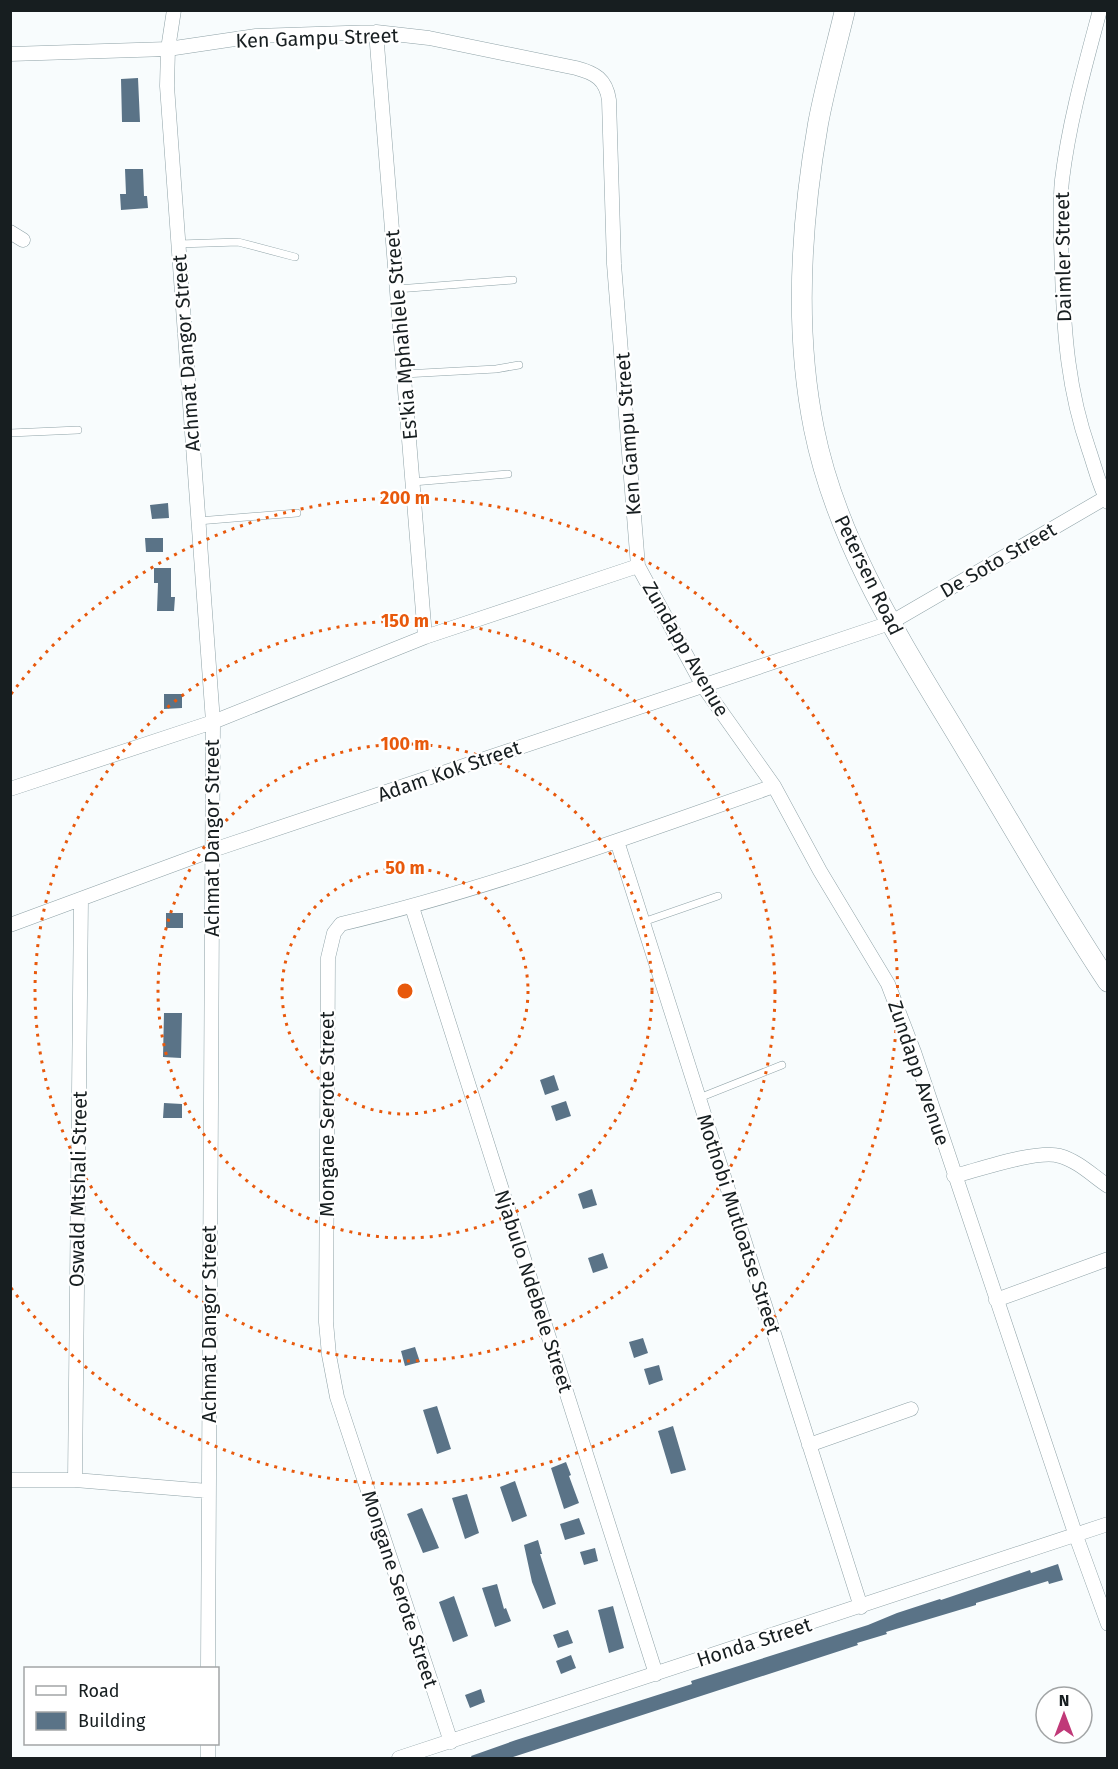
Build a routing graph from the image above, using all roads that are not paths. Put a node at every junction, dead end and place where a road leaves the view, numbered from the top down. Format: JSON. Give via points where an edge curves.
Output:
{"nodes":[{"id":1,"x":174,"y":10,"type":"edge"},
{"id":2,"x":845,"y":10,"type":"edge"},
{"id":3,"x":1100,"y":10,"type":"edge"},
{"id":4,"x":376,"y":33,"type":"junction"},
{"id":5,"x":168,"y":49,"type":"junction"},
{"id":6,"x":10,"y":54,"type":"edge"},
{"id":7,"x":10,"y":232,"type":"edge"},
{"id":8,"x":23,"y":240,"type":"dead end"},
{"id":9,"x":179,"y":244,"type":"junction"},
{"id":10,"x":295,"y":258,"type":"dead end"},
{"id":11,"x":513,"y":280,"type":"dead end"},
{"id":12,"x":397,"y":289,"type":"junction"},
{"id":13,"x":519,"y":365,"type":"dead end"},
{"id":14,"x":404,"y":374,"type":"junction"},
{"id":15,"x":78,"y":430,"type":"dead end"},
{"id":16,"x":10,"y":433,"type":"edge"},
{"id":17,"x":508,"y":474,"type":"dead end"},
{"id":18,"x":412,"y":482,"type":"junction"},
{"id":19,"x":1106,"y":500,"type":"edge"},
{"id":20,"x":297,"y":513,"type":"dead end"},
{"id":21,"x":198,"y":521,"type":"junction"},
{"id":22,"x":638,"y":566,"type":"junction"},
{"id":23,"x":890,"y":623,"type":"junction"},
{"id":24,"x":425,"y":637,"type":"junction"},
{"id":25,"x":703,"y":686,"type":"junction"},
{"id":26,"x":213,"y":722,"type":"junction"},
{"id":27,"x":774,"y":786,"type":"junction"},
{"id":28,"x":10,"y":789,"type":"edge"},
{"id":29,"x":617,"y":841,"type":"junction"},
{"id":30,"x":213,"y":850,"type":"junction"},
{"id":31,"x":718,"y":896,"type":"dead end"},
{"id":32,"x":81,"y":899,"type":"junction"},
{"id":33,"x":412,"y":907,"type":"junction"},
{"id":34,"x":643,"y":922,"type":"junction"},
{"id":35,"x":10,"y":926,"type":"edge"},
{"id":36,"x":1107,"y":982,"type":"edge"},
{"id":37,"x":782,"y":1065,"type":"dead end"},
{"id":38,"x":699,"y":1098,"type":"junction"},
{"id":39,"x":954,"y":1176,"type":"junction"},
{"id":40,"x":1107,"y":1186,"type":"edge"},
{"id":41,"x":1107,"y":1259,"type":"edge"},
{"id":42,"x":996,"y":1300,"type":"junction"},
{"id":43,"x":911,"y":1409,"type":"dead end"},
{"id":44,"x":809,"y":1445,"type":"junction"},
{"id":45,"x":10,"y":1480,"type":"edge"},
{"id":46,"x":75,"y":1480,"type":"junction"},
{"id":47,"x":208,"y":1491,"type":"junction"},
{"id":48,"x":1107,"y":1524,"type":"edge"},
{"id":49,"x":1076,"y":1536,"type":"junction"},
{"id":50,"x":861,"y":1607,"type":"junction"},
{"id":51,"x":1107,"y":1624,"type":"edge"},
{"id":52,"x":208,"y":1667,"type":"edge"},
{"id":53,"x":656,"y":1674,"type":"junction"},
{"id":54,"x":451,"y":1742,"type":"junction"},
{"id":55,"x":399,"y":1758,"type":"edge"}],
"edges":[{"from":1,"to":5,"type":"street","name":"Achmat Dangor Street"},
{"from":2,"to":23,"type":"street","name":"Petersen Road","via":[[818,124],[808,198],[804,341],[814,427],[831,494],[857,560]]},
{"from":3,"to":19,"type":"street","name":"Daimler Street","via":[[1079,87],[1062,180],[1061,244],[1068,371],[1078,417]]},
{"from":4,"to":5,"type":"street","name":"Ken Gampu Street","via":[[256,36]]},
{"from":4,"to":12,"type":"street","name":"Es'kia Mphahlele Street"},
{"from":4,"to":22,"type":"street","name":"Ken Gampu Street","via":[[429,38],[576,68],[597,75],[604,82],[609,100],[614,264]]},
{"from":5,"to":6,"type":"street","name":"Ken Gampu Street"},
{"from":5,"to":9,"type":"street","name":"Achmat Dangor Street","via":[[167,86]]},
{"from":7,"to":8,"type":"street"},
{"from":9,"to":10,"type":"lane","via":[[238,242]]},
{"from":9,"to":21,"type":"street","name":"Achmat Dangor Street"},
{"from":11,"to":12,"type":"lane"},
{"from":12,"to":14,"type":"street","name":"Es'kia Mphahlele Street"},
{"from":13,"to":14,"type":"lane"},
{"from":14,"to":18,"type":"street","name":"Es'kia Mphahlele Street"},
{"from":15,"to":16,"type":"lane"},
{"from":17,"to":18,"type":"lane"},
{"from":18,"to":24,"type":"street","name":"Es'kia Mphahlele Street"},
{"from":19,"to":23,"type":"street","name":"De Soto Street"},
{"from":20,"to":21,"type":"lane"},
{"from":21,"to":26,"type":"street","name":"Achmat Dangor Street"},
{"from":22,"to":24,"type":"street"},
{"from":22,"to":25,"type":"street","name":"Zundapp Avenue"},
{"from":23,"to":25,"type":"street","name":"Adam Kok Street"},
{"from":23,"to":36,"type":"street","name":"Petersen Road"},
{"from":24,"to":26,"type":"street"},
{"from":25,"to":27,"type":"street","name":"Zundapp Avenue"},
{"from":25,"to":30,"type":"street","name":"Adam Kok Street"},
{"from":26,"to":28,"type":"street"},
{"from":26,"to":30,"type":"street","name":"Achmat Dangor Street"},
{"from":27,"to":29,"type":"street","name":"Mongane Serote Street"},
{"from":27,"to":39,"type":"street","name":"Zundapp Avenue","via":[[888,984]]},
{"from":29,"to":33,"type":"street","name":"Mongane Serote Street"},
{"from":29,"to":34,"type":"street","name":"Mothobi Mutloatse Street"},
{"from":30,"to":32,"type":"street","name":"Adam Kok Street"},
{"from":30,"to":47,"type":"street","name":"Achmat Dangor Street"},
{"from":31,"to":34,"type":"lane"},
{"from":32,"to":35,"type":"street","name":"Adam Kok Street"},
{"from":32,"to":46,"type":"street","name":"Oswald Mtshali Street"},
{"from":33,"to":53,"type":"street","name":"Njabulo Ndebele Street"},
{"from":33,"to":54,"type":"street","name":"Mongane Serote Street","via":[[341,924],[334,933],[328,958],[326,1322],[337,1397]]},
{"from":34,"to":38,"type":"street","name":"Mothobi Mutloatse Street"},
{"from":37,"to":38,"type":"lane"},
{"from":38,"to":44,"type":"street","name":"Mothobi Mutloatse Street"},
{"from":39,"to":40,"type":"street","via":[[1042,1155],[1059,1155]]},
{"from":39,"to":42,"type":"street","name":"Zundapp Avenue"},
{"from":41,"to":42,"type":"street"},
{"from":42,"to":49,"type":"street","name":"Zundapp Avenue"},
{"from":43,"to":44,"type":"street"},
{"from":44,"to":50,"type":"street","name":"Mothobi Mutloatse Street"},
{"from":45,"to":46,"type":"street"},
{"from":46,"to":47,"type":"street"},
{"from":47,"to":52,"type":"street","name":"Achmat Dangor Street"},
{"from":48,"to":49,"type":"street","name":"Honda Street"},
{"from":49,"to":50,"type":"street","name":"Honda Street"},
{"from":49,"to":51,"type":"street","name":"Zundapp Avenue"},
{"from":50,"to":53,"type":"street","name":"Honda Street"},
{"from":53,"to":54,"type":"street","name":"Honda Street"},
{"from":54,"to":55,"type":"street","name":"Honda Street"}]}
